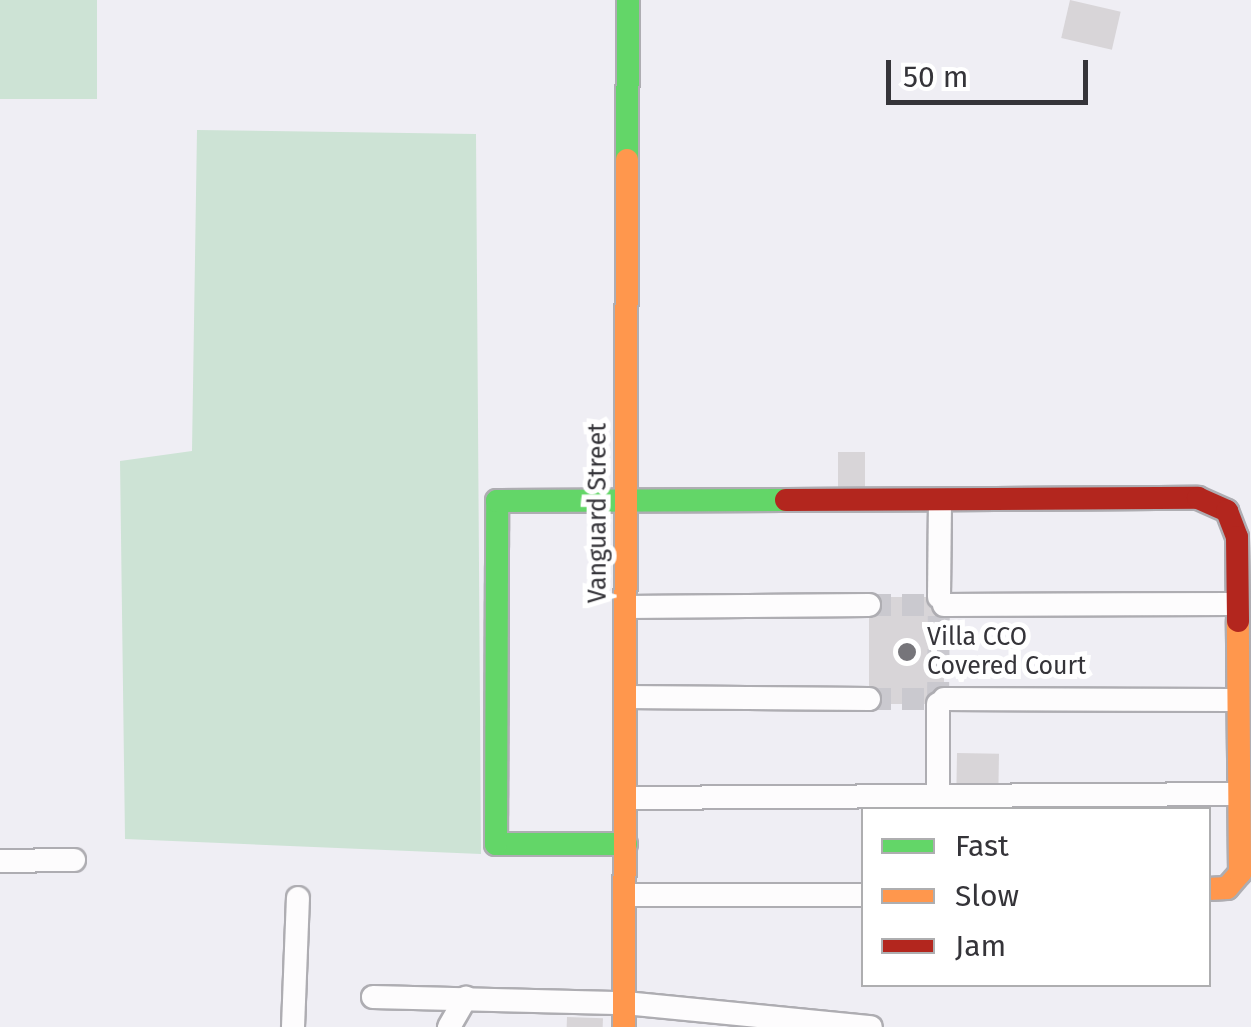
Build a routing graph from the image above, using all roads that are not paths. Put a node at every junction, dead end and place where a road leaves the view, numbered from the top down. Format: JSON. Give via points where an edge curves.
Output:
{"nodes":[{"id":1,"x":628,"y":0,"type":"edge"},
{"id":2,"x":626,"y":502,"type":"junction"},
{"id":3,"x":940,"y":502,"type":"junction"},
{"id":4,"x":1234,"y":604,"type":"junction"},
{"id":5,"x":870,"y":605,"type":"tunnel mouth"},
{"id":6,"x":626,"y":607,"type":"junction"},
{"id":7,"x":626,"y":697,"type":"junction"},
{"id":8,"x":870,"y":700,"type":"tunnel mouth"},
{"id":9,"x":1235,"y":700,"type":"junction"},
{"id":10,"x":1238,"y":794,"type":"junction"},
{"id":11,"x":626,"y":798,"type":"junction"},
{"id":12,"x":938,"y":802,"type":"edge"},
{"id":13,"x":626,"y":844,"type":"junction"},
{"id":14,"x":74,"y":860,"type":"dead end"},
{"id":15,"x":0,"y":862,"type":"edge"},
{"id":16,"x":1211,"y":889,"type":"edge"},
{"id":17,"x":861,"y":894,"type":"edge"},
{"id":18,"x":626,"y":895,"type":"junction"},
{"id":19,"x":298,"y":898,"type":"dead end"},
{"id":20,"x":373,"y":997,"type":"dead end"},
{"id":21,"x":466,"y":997,"type":"junction"},
{"id":22,"x":625,"y":1003,"type":"junction"},
{"id":23,"x":839,"y":1025,"type":"edge"},
{"id":24,"x":293,"y":1027,"type":"edge"},
{"id":25,"x":449,"y":1027,"type":"edge"},
{"id":26,"x":624,"y":1027,"type":"edge"},
{"id":27,"x":871,"y":1027,"type":"edge"}],
"edges":[{"from":1,"to":2,"type":"street","name":"Vanguard Street"},
{"from":2,"to":3,"type":"street"},
{"from":2,"to":6,"type":"street","name":"Vanguard Street"},
{"from":2,"to":13,"type":"street","via":[[495,503],[496,844]]},
{"from":3,"to":4,"type":"street","via":[[1198,498],[1227,511],[1237,537]]},
{"from":3,"to":4,"type":"street","via":[[941,601]]},
{"from":4,"to":9,"type":"street"},
{"from":5,"to":6,"type":"street"},
{"from":6,"to":7,"type":"street","name":"Vanguard Street"},
{"from":7,"to":8,"type":"street"},
{"from":7,"to":11,"type":"street","name":"Vanguard Street"},
{"from":9,"to":10,"type":"street"},
{"from":9,"to":12,"type":"street","via":[[941,702]]},
{"from":10,"to":12,"type":"street"},
{"from":10,"to":16,"type":"street","via":[[1240,873],[1227,888]]},
{"from":11,"to":12,"type":"street"},
{"from":11,"to":13,"type":"street","name":"Vanguard Street"},
{"from":13,"to":18,"type":"street","name":"Vanguard Street"},
{"from":14,"to":15,"type":"street"},
{"from":17,"to":18,"type":"street"},
{"from":18,"to":22,"type":"street","name":"Vanguard Street"},
{"from":19,"to":24,"type":"street"},
{"from":20,"to":21,"type":"street"},
{"from":21,"to":22,"type":"street"},
{"from":21,"to":25,"type":"street"},
{"from":22,"to":23,"type":"street"},
{"from":22,"to":26,"type":"street","name":"Vanguard Street"},
{"from":23,"to":27,"type":"street"}]}
